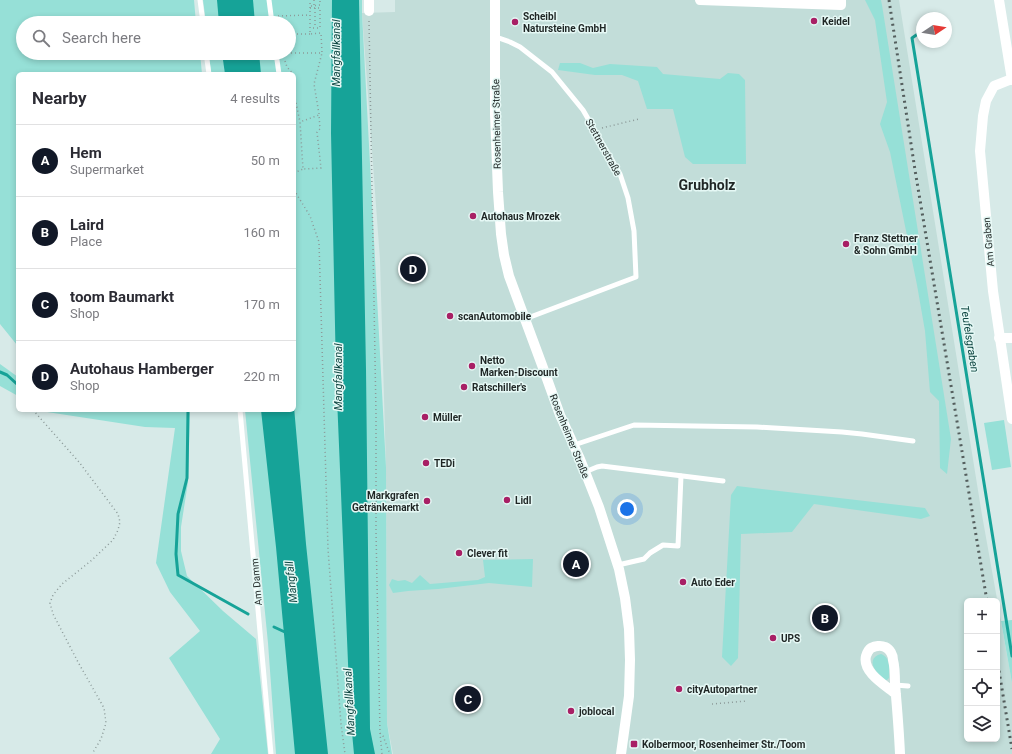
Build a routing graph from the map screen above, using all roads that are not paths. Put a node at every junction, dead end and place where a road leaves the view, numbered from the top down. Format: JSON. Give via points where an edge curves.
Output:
{"nodes":[{"id":1,"x":200,"y":0,"type":"edge"},
{"id":2,"x":269,"y":0,"type":"edge"},
{"id":3,"x":369,"y":0,"type":"edge"},
{"id":4,"x":495,"y":0,"type":"edge"},
{"id":5,"x":700,"y":0,"type":"edge"},
{"id":6,"x":999,"y":0,"type":"edge"},
{"id":7,"x":841,"y":2,"type":"edge"},
{"id":8,"x":369,"y":11,"type":"road end"},
{"id":9,"x":202,"y":16,"type":"edge"},
{"id":10,"x":271,"y":16,"type":"edge"},
{"id":11,"x":1008,"y":29,"type":"edge"},
{"id":12,"x":496,"y":37,"type":"junction"},
{"id":13,"x":207,"y":60,"type":"edge"},
{"id":14,"x":277,"y":60,"type":"edge"},
{"id":15,"x":209,"y":72,"type":"edge"},
{"id":16,"x":279,"y":72,"type":"edge"},
{"id":17,"x":1012,"y":79,"type":"edge"},
{"id":18,"x":525,"y":319,"type":"junction"},
{"id":19,"x":999,"y":338,"type":"junction"},
{"id":20,"x":1012,"y":338,"type":"edge"},
{"id":21,"x":240,"y":412,"type":"edge"},
{"id":22,"x":1012,"y":412,"type":"edge"},
{"id":23,"x":913,"y":441,"type":"dead end"},
{"id":24,"x":574,"y":446,"type":"junction"},
{"id":25,"x":585,"y":472,"type":"junction"},
{"id":26,"x":681,"y":476,"type":"junction"},
{"id":27,"x":723,"y":481,"type":"dead end"},
{"id":28,"x":618,"y":565,"type":"junction"},
{"id":29,"x":908,"y":686,"type":"dead end"},
{"id":30,"x":896,"y":690,"type":"joint"},
{"id":31,"x":271,"y":754,"type":"edge"},
{"id":32,"x":621,"y":754,"type":"edge"},
{"id":33,"x":900,"y":754,"type":"edge"}],
"edges":[{"from":1,"to":9,"type":"lane"},
{"from":2,"to":10,"type":"lane"},
{"from":3,"to":8,"type":"street"},
{"from":4,"to":12,"type":"street","name":"Rosenheimer Straße"},
{"from":5,"to":7,"type":"street"},
{"from":6,"to":11,"type":"street"},
{"from":11,"to":17,"type":"street"},
{"from":12,"to":18,"type":"street","name":"Rosenheimer Straße","via":[[495,114],[501,234],[509,276]]},
{"from":12,"to":18,"type":"lane","name":"Stettnerstraße","via":[[520,47],[552,72],[583,110],[620,174],[628,198],[634,231],[636,276]]},
{"from":13,"to":15,"type":"lane"},
{"from":14,"to":16,"type":"lane"},
{"from":17,"to":19,"type":"street","name":"Am Graben","via":[[994,86],[986,101],[982,116],[980,151]]},
{"from":18,"to":24,"type":"street","name":"Rosenheimer Straße"},
{"from":19,"to":20,"type":"street"},
{"from":19,"to":22,"type":"street","name":"Am Graben"},
{"from":21,"to":31,"type":"lane","name":"Am Damm"},
{"from":23,"to":24,"type":"lane","via":[[842,432],[757,427],[634,425]]},
{"from":24,"to":25,"type":"street","name":"Rosenheimer Straße"},
{"from":25,"to":26,"type":"lane","via":[[602,466]]},
{"from":25,"to":28,"type":"street","name":"Rosenheimer Straße"},
{"from":26,"to":27,"type":"lane"},
{"from":26,"to":28,"type":"lane","via":[[678,546],[663,545],[644,559]]},
{"from":28,"to":32,"type":"street","name":"Rosenheimer Straße","via":[[629,629],[630,660],[629,696]]},
{"from":29,"to":30,"type":"lane"},
{"from":30,"to":33,"type":"street"}]}
